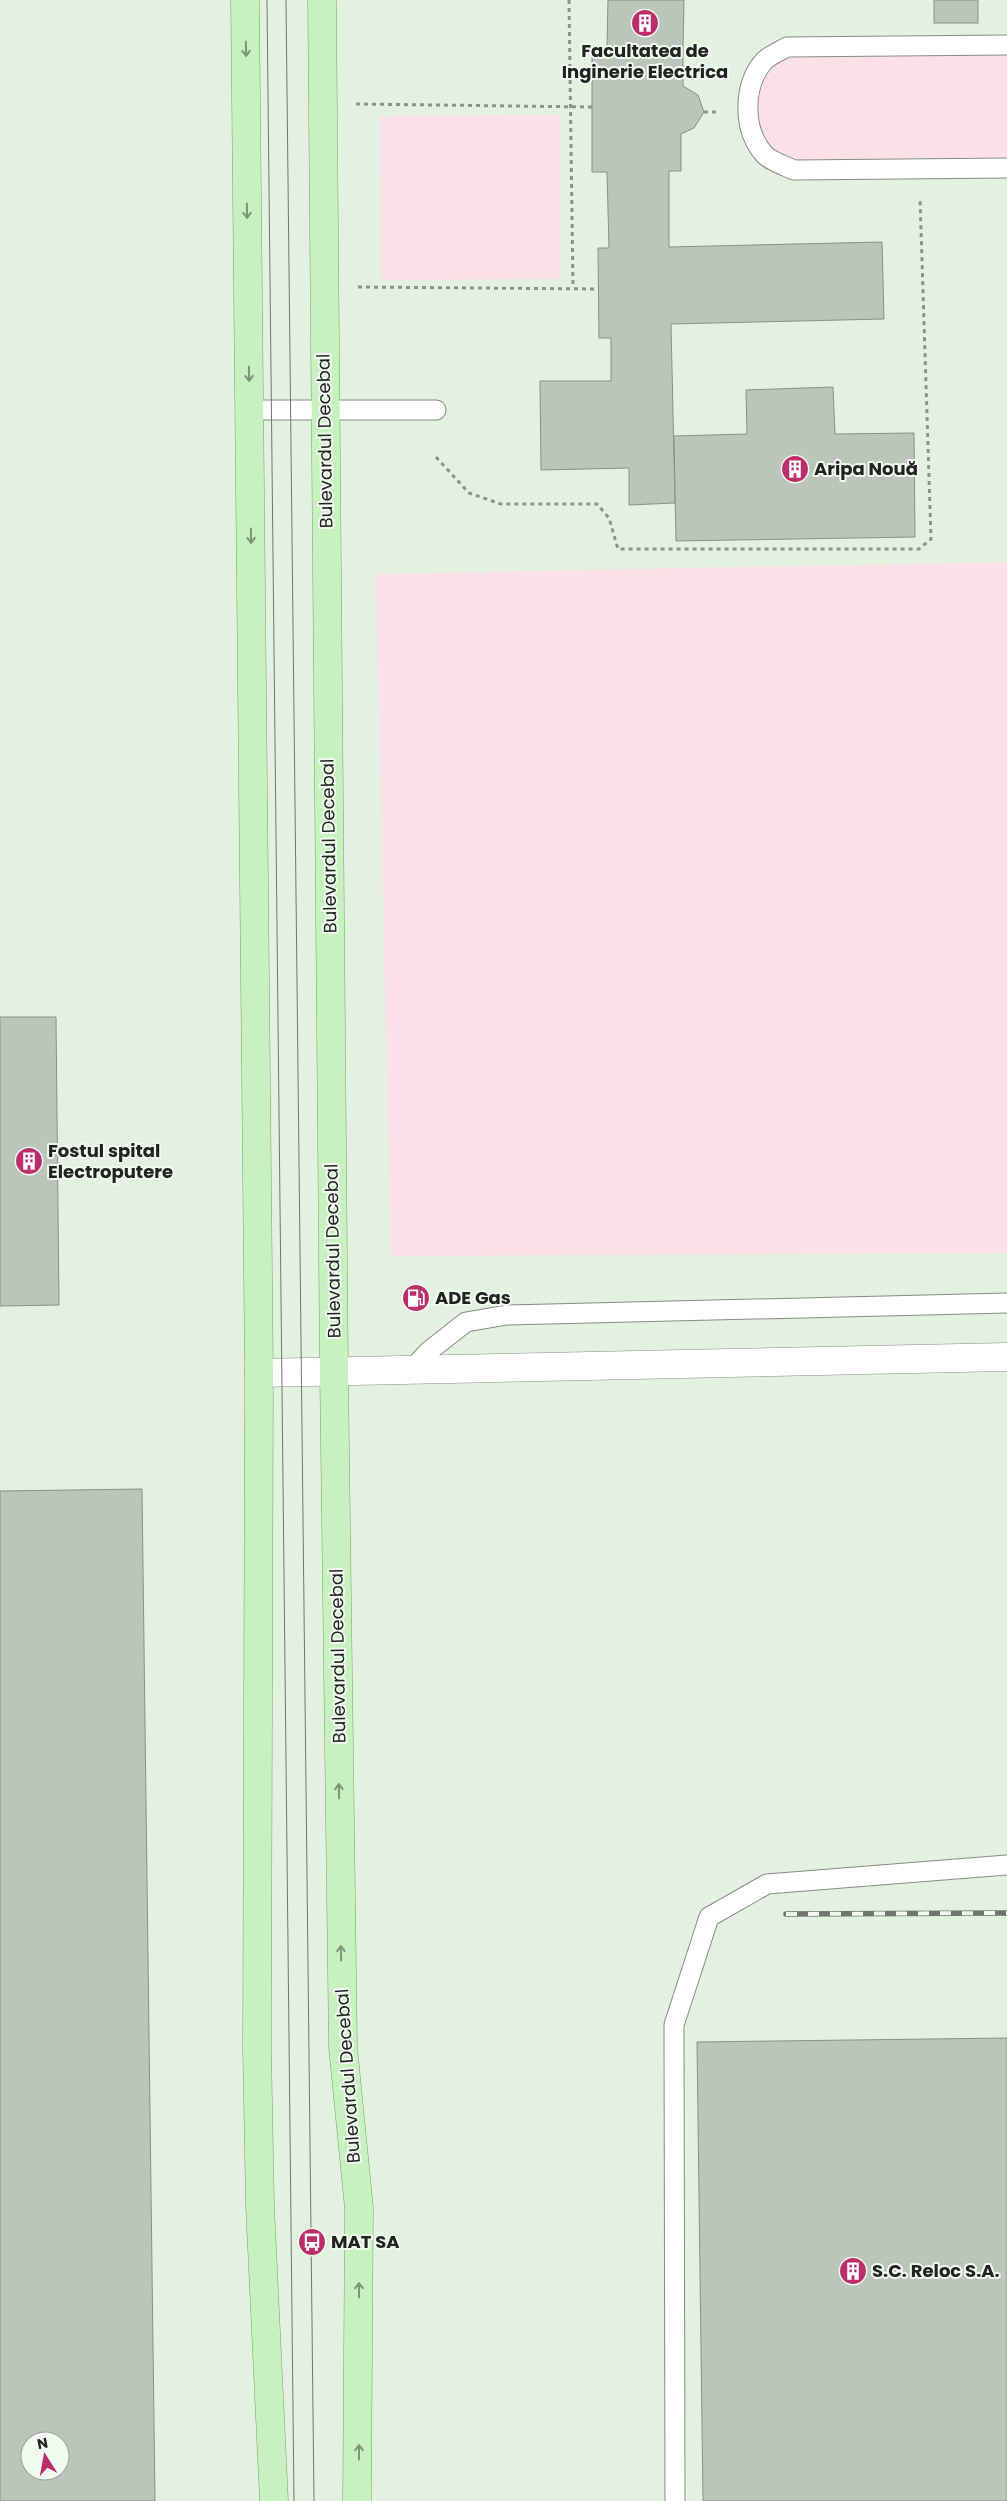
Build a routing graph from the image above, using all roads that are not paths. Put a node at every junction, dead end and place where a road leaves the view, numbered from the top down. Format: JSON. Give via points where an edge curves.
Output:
{"nodes":[{"id":1,"x":245,"y":0,"type":"edge"},
{"id":2,"x":322,"y":0,"type":"edge"},
{"id":3,"x":1007,"y":45,"type":"edge"},
{"id":4,"x":1007,"y":168,"type":"edge"},
{"id":5,"x":249,"y":410,"type":"junction"},
{"id":6,"x":325,"y":410,"type":"junction"},
{"id":7,"x":436,"y":410,"type":"dead end"},
{"id":8,"x":1007,"y":1303,"type":"edge"},
{"id":9,"x":1007,"y":1357,"type":"edge"},
{"id":10,"x":411,"y":1370,"type":"junction"},
{"id":11,"x":334,"y":1372,"type":"junction"},
{"id":12,"x":259,"y":1373,"type":"junction"},
{"id":13,"x":1007,"y":1865,"type":"edge"},
{"id":14,"x":274,"y":2501,"type":"edge"},
{"id":15,"x":358,"y":2501,"type":"edge"},
{"id":16,"x":675,"y":2501,"type":"edge"}],
"edges":[{"from":1,"to":5,"type":"main road","one_way":true},
{"from":2,"to":6,"type":"main road","name":"Bulevardul Decebal"},
{"from":3,"to":4,"type":"lane","via":[[787,47],[765,60],[750,82],[748,111],[752,133],[764,155],[794,170]]},
{"from":5,"to":6,"type":"lane"},
{"from":5,"to":12,"type":"main road","one_way":true},
{"from":6,"to":7,"type":"lane"},
{"from":6,"to":11,"type":"main road","name":"Bulevardul Decebal"},
{"from":8,"to":10,"type":"lane","via":[[507,1315],[466,1322]]},
{"from":9,"to":10,"type":"street"},
{"from":10,"to":11,"type":"street"},
{"from":11,"to":12,"type":"street"},
{"from":15,"to":11,"type":"main road","name":"Bulevardul Decebal","one_way":true,"via":[[359,2208],[343,2047]]},
{"from":12,"to":14,"type":"main road","via":[[257,2050],[260,2206]]},
{"from":13,"to":16,"type":"lane","via":[[767,1884],[709,1917],[674,2025]]}]}
